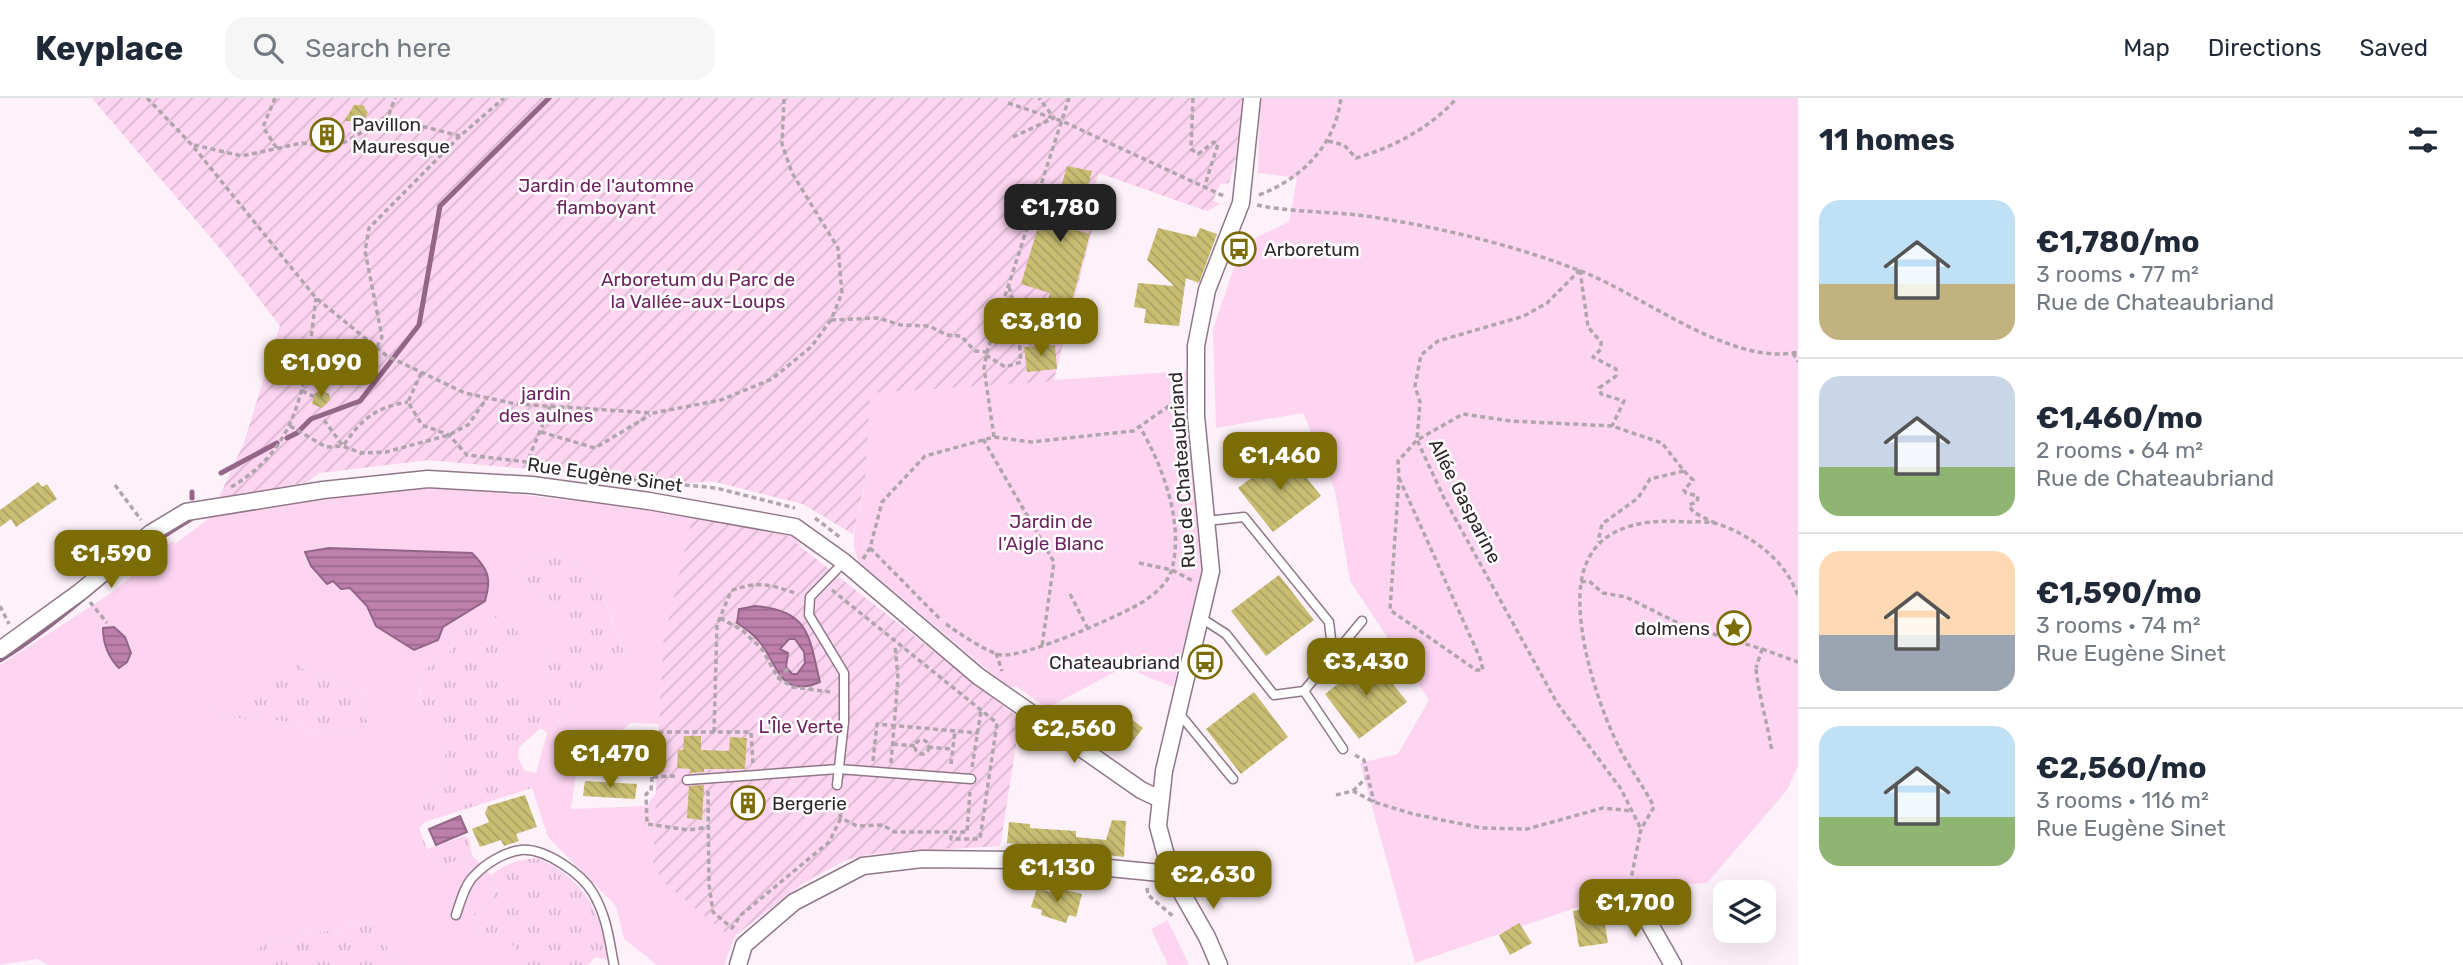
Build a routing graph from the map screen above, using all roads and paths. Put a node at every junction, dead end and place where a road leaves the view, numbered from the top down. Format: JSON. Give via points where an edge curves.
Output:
{"nodes":[{"id":1,"x":148,"y":98,"type":"edge"},
{"id":2,"x":275,"y":98,"type":"edge"},
{"id":3,"x":396,"y":98,"type":"edge"},
{"id":4,"x":504,"y":98,"type":"edge"},
{"id":5,"x":784,"y":98,"type":"edge"},
{"id":6,"x":1039,"y":98,"type":"edge"},
{"id":7,"x":1069,"y":98,"type":"edge"},
{"id":8,"x":1194,"y":98,"type":"edge"},
{"id":9,"x":1252,"y":98,"type":"edge"},
{"id":10,"x":1341,"y":98,"type":"edge"},
{"id":11,"x":1457,"y":98,"type":"edge"},
{"id":12,"x":1008,"y":103,"type":"dead end"},
{"id":13,"x":1054,"y":118,"type":"junction"},
{"id":14,"x":1062,"y":121,"type":"junction"},
{"id":15,"x":375,"y":125,"type":"junction"},
{"id":16,"x":460,"y":136,"type":"junction"},
{"id":17,"x":1013,"y":137,"type":"dead end"},
{"id":18,"x":1328,"y":141,"type":"junction"},
{"id":19,"x":192,"y":145,"type":"junction"},
{"id":20,"x":278,"y":150,"type":"junction"},
{"id":21,"x":1204,"y":188,"type":"junction"},
{"id":22,"x":1241,"y":203,"type":"junction"},
{"id":23,"x":1580,"y":270,"type":"junction"},
{"id":24,"x":1009,"y":285,"type":"junction"},
{"id":25,"x":316,"y":298,"type":"junction"},
{"id":26,"x":831,"y":320,"type":"junction"},
{"id":27,"x":377,"y":347,"type":"junction"},
{"id":28,"x":986,"y":353,"type":"junction"},
{"id":29,"x":1795,"y":353,"type":"edge"},
{"id":30,"x":1798,"y":362,"type":"edge"},
{"id":31,"x":421,"y":373,"type":"junction"},
{"id":32,"x":302,"y":391,"type":"junction"},
{"id":33,"x":1194,"y":396,"type":"junction"},
{"id":34,"x":315,"y":397,"type":"dead end"},
{"id":35,"x":487,"y":398,"type":"junction"},
{"id":36,"x":408,"y":402,"type":"junction"},
{"id":37,"x":550,"y":407,"type":"junction"},
{"id":38,"x":653,"y":413,"type":"junction"},
{"id":39,"x":324,"y":420,"type":"dead end"},
{"id":40,"x":290,"y":426,"type":"junction"},
{"id":41,"x":1612,"y":426,"type":"junction"},
{"id":42,"x":1140,"y":427,"type":"junction"},
{"id":43,"x":541,"y":432,"type":"junction"},
{"id":44,"x":449,"y":435,"type":"junction"},
{"id":45,"x":994,"y":437,"type":"junction"},
{"id":46,"x":984,"y":439,"type":"junction"},
{"id":47,"x":1417,"y":440,"type":"junction"},
{"id":48,"x":343,"y":446,"type":"junction"},
{"id":49,"x":1684,"y":471,"type":"junction"},
{"id":50,"x":1399,"y":478,"type":"junction"},
{"id":51,"x":115,"y":485,"type":"dead end"},
{"id":52,"x":221,"y":493,"type":"dead end"},
{"id":53,"x":1206,"y":521,"type":"junction"},
{"id":54,"x":1717,"y":524,"type":"junction"},
{"id":55,"x":151,"y":533,"type":"junction"},
{"id":56,"x":1598,"y":542,"type":"junction"},
{"id":57,"x":870,"y":548,"type":"junction"},
{"id":58,"x":1139,"y":563,"type":"dead end"},
{"id":59,"x":846,"y":564,"type":"junction"},
{"id":60,"x":1172,"y":570,"type":"junction"},
{"id":61,"x":1581,"y":582,"type":"junction"},
{"id":62,"x":824,"y":583,"type":"junction"},
{"id":63,"x":1207,"y":587,"type":"junction"},
{"id":64,"x":1070,"y":594,"type":"dead end"},
{"id":65,"x":1798,"y":596,"type":"edge"},
{"id":66,"x":810,"y":597,"type":"junction"},
{"id":67,"x":90,"y":602,"type":"dead end"},
{"id":68,"x":0,"y":607,"type":"edge"},
{"id":69,"x":720,"y":618,"type":"junction"},
{"id":70,"x":1200,"y":618,"type":"junction"},
{"id":71,"x":1362,"y":621,"type":"dead end"},
{"id":72,"x":107,"y":623,"type":"dead end"},
{"id":73,"x":1087,"y":627,"type":"junction"},
{"id":74,"x":13,"y":632,"type":"dead end"},
{"id":75,"x":895,"y":644,"type":"junction"},
{"id":76,"x":1042,"y":646,"type":"junction"},
{"id":77,"x":1762,"y":649,"type":"junction"},
{"id":78,"x":0,"y":650,"type":"edge"},
{"id":79,"x":1333,"y":656,"type":"junction"},
{"id":80,"x":1798,"y":662,"type":"edge"},
{"id":81,"x":790,"y":667,"type":"dead end"},
{"id":82,"x":778,"y":678,"type":"junction"},
{"id":83,"x":1304,"y":691,"type":"junction"},
{"id":84,"x":846,"y":694,"type":"junction"},
{"id":85,"x":981,"y":711,"type":"junction"},
{"id":86,"x":1178,"y":712,"type":"junction"},
{"id":87,"x":893,"y":725,"type":"junction"},
{"id":88,"x":924,"y":727,"type":"junction"},
{"id":89,"x":955,"y":730,"type":"junction"},
{"id":90,"x":714,"y":732,"type":"junction"},
{"id":91,"x":978,"y":733,"type":"junction"},
{"id":92,"x":923,"y":740,"type":"junction"},
{"id":93,"x":892,"y":744,"type":"junction"},
{"id":94,"x":915,"y":746,"type":"junction"},
{"id":95,"x":929,"y":747,"type":"junction"},
{"id":96,"x":952,"y":749,"type":"junction"},
{"id":97,"x":1343,"y":749,"type":"dead end"},
{"id":98,"x":1772,"y":752,"type":"dead end"},
{"id":99,"x":1364,"y":760,"type":"dead end"},
{"id":100,"x":873,"y":764,"type":"dead end"},
{"id":101,"x":891,"y":765,"type":"dead end"},
{"id":102,"x":838,"y":769,"type":"junction"},
{"id":103,"x":951,"y":770,"type":"dead end"},
{"id":104,"x":755,"y":775,"type":"junction"},
{"id":105,"x":1367,"y":776,"type":"junction"},
{"id":106,"x":652,"y":777,"type":"junction"},
{"id":107,"x":708,"y":779,"type":"junction"},
{"id":108,"x":971,"y":779,"type":"junction"},
{"id":109,"x":1233,"y":779,"type":"dead end"},
{"id":110,"x":687,"y":780,"type":"joint"},
{"id":111,"x":836,"y":785,"type":"joint"},
{"id":112,"x":1353,"y":791,"type":"junction"},
{"id":113,"x":1336,"y":795,"type":"dead end"},
{"id":114,"x":1160,"y":799,"type":"junction"},
{"id":115,"x":1374,"y":802,"type":"junction"},
{"id":116,"x":1632,"y":811,"type":"junction"},
{"id":117,"x":841,"y":818,"type":"junction"},
{"id":118,"x":709,"y":827,"type":"junction"},
{"id":119,"x":1641,"y":829,"type":"junction"},
{"id":120,"x":951,"y":832,"type":"junction"},
{"id":121,"x":1145,"y":872,"type":"junction"},
{"id":122,"x":1171,"y":874,"type":"junction"},
{"id":123,"x":1635,"y":898,"type":"joint"},
{"id":124,"x":456,"y":915,"type":"dead end"},
{"id":125,"x":1176,"y":919,"type":"dead end"},
{"id":126,"x":614,"y":965,"type":"edge"},
{"id":127,"x":738,"y":965,"type":"edge"},
{"id":128,"x":1219,"y":965,"type":"edge"},
{"id":129,"x":1673,"y":965,"type":"edge"}],
"edges":[{"from":1,"to":19,"type":"path"},
{"from":2,"to":20,"type":"path","via":[[264,127]]},
{"from":3,"to":15,"type":"path","via":[[389,114]]},
{"from":4,"to":16,"type":"path"},
{"from":5,"to":26,"type":"path","via":[[782,144],[792,173],[838,248],[842,293]]},
{"from":6,"to":13,"type":"path"},
{"from":7,"to":14,"type":"path"},
{"from":8,"to":21,"type":"path","via":[[1191,149],[1198,155],[1214,142],[1218,144]]},
{"from":9,"to":22,"type":"street","name":"Rue de Chateaubriand"},
{"from":10,"to":18,"type":"path","via":[[1338,121]]},
{"from":11,"to":18,"type":"path","via":[[1439,118],[1383,150],[1356,158],[1344,145]]},
{"from":12,"to":13,"type":"path"},
{"from":13,"to":14,"type":"path"},
{"from":13,"to":17,"type":"path"},
{"from":14,"to":21,"type":"path"},
{"from":14,"to":24,"type":"path"},
{"from":15,"to":16,"type":"path","via":[[417,125]]},
{"from":15,"to":20,"type":"path","via":[[334,148],[302,143]]},
{"from":16,"to":27,"type":"path","via":[[369,228],[365,251],[382,337]]},
{"from":18,"to":22,"type":"path","via":[[1306,168]]},
{"from":19,"to":20,"type":"path","via":[[242,156]]},
{"from":19,"to":25,"type":"path"},
{"from":21,"to":22,"type":"path"},
{"from":22,"to":23,"type":"path","via":[[1291,212],[1370,217],[1462,234]]},
{"from":22,"to":33,"type":"street","name":"Rue de Chateaubriand","via":[[1200,316]]},
{"from":23,"to":29,"type":"path","via":[[1739,348],[1780,356]]},
{"from":23,"to":41,"type":"path","via":[[1588,327],[1601,342],[1593,358],[1616,369],[1616,376],[1599,388],[1601,394],[1624,401]]},
{"from":23,"to":47,"type":"path","name":"Allée Gasparine","via":[[1547,303],[1524,316],[1438,341],[1421,355],[1415,386],[1420,402]]},
{"from":24,"to":28,"type":"path"},
{"from":24,"to":28,"type":"path","via":[[1021,362],[1005,367]]},
{"from":25,"to":27,"type":"path"},
{"from":25,"to":32,"type":"path"},
{"from":26,"to":28,"type":"path","via":[[878,318],[929,326],[961,336],[975,351]]},
{"from":26,"to":38,"type":"path","via":[[811,346],[772,379],[722,400]]},
{"from":27,"to":31,"type":"path"},
{"from":28,"to":45,"type":"path"},
{"from":29,"to":30,"type":"path"},
{"from":31,"to":35,"type":"path"},
{"from":31,"to":36,"type":"path"},
{"from":32,"to":34,"type":"path"},
{"from":32,"to":40,"type":"path"},
{"from":33,"to":42,"type":"path","via":[[1173,401]]},
{"from":33,"to":53,"type":"street","name":"Rue de Chateaubriand"},
{"from":35,"to":37,"type":"path"},
{"from":35,"to":44,"type":"path","via":[[468,425]]},
{"from":36,"to":44,"type":"path","via":[[422,425]]},
{"from":36,"to":48,"type":"path","via":[[376,411],[361,421]]},
{"from":37,"to":38,"type":"path"},
{"from":37,"to":43,"type":"path"},
{"from":38,"to":43,"type":"path","via":[[595,447]]},
{"from":39,"to":48,"type":"path"},
{"from":40,"to":48,"type":"path","via":[[326,447]]},
{"from":40,"to":52,"type":"path","via":[[255,473]]},
{"from":41,"to":47,"type":"path","via":[[1463,414]]},
{"from":41,"to":49,"type":"path","via":[[1662,443]]},
{"from":42,"to":45,"type":"path","via":[[1031,442]]},
{"from":42,"to":60,"type":"path","via":[[1158,461],[1172,507]]},
{"from":43,"to":44,"type":"path","via":[[527,462],[467,454]]},
{"from":44,"to":48,"type":"path","via":[[386,452],[361,453]]},
{"from":45,"to":46,"type":"path"},
{"from":46,"to":57,"type":"path","via":[[940,449],[908,472],[882,502]]},
{"from":46,"to":76,"type":"path","via":[[1054,562]]},
{"from":47,"to":50,"type":"path","via":[[1398,461]]},
{"from":47,"to":116,"type":"path","name":"Allée Gasparine","via":[[1557,703]]},
{"from":49,"to":54,"type":"path","via":[[1693,480],[1684,490],[1698,496],[1697,502],[1689,505],[1693,512]]},
{"from":49,"to":56,"type":"path","via":[[1650,480],[1638,498],[1602,524]]},
{"from":50,"to":50,"type":"path","via":[[1480,658],[1483,670],[1476,670],[1390,610]]},
{"from":51,"to":55,"type":"path"},
{"from":53,"to":63,"type":"street","name":"Rue de Chateaubriand","via":[[1212,571]]},
{"from":53,"to":79,"type":"lane","via":[[1244,517],[1329,622]]},
{"from":54,"to":56,"type":"path","via":[[1656,519],[1619,528]]},
{"from":54,"to":65,"type":"path","via":[[1766,550]]},
{"from":55,"to":59,"type":"street","name":"Rue Eugène Sinet","via":[[186,512],[428,479],[532,485],[795,527]]},
{"from":55,"to":78,"type":"street","name":"Rue Eugène Sinet"},
{"from":56,"to":61,"type":"path"},
{"from":57,"to":59,"type":"path","via":[[860,563]]},
{"from":57,"to":76,"type":"path","via":[[947,625],[996,653],[1017,654]]},
{"from":58,"to":60,"type":"path"},
{"from":59,"to":62,"type":"lane"},
{"from":59,"to":114,"type":"street","name":"Rue Eugène Sinet","via":[[978,676]]},
{"from":60,"to":63,"type":"path"},
{"from":60,"to":73,"type":"path","via":[[1163,586],[1143,602]]},
{"from":61,"to":77,"type":"path","via":[[1589,581],[1603,593],[1626,597],[1678,623]]},
{"from":61,"to":119,"type":"path","via":[[1584,640],[1605,715],[1654,807]]},
{"from":62,"to":66,"type":"lane"},
{"from":62,"to":75,"type":"path"},
{"from":63,"to":70,"type":"street","name":"Rue de Chateaubriand"},
{"from":64,"to":73,"type":"path"},
{"from":66,"to":69,"type":"path","via":[[771,584],[745,585],[731,591]]},
{"from":66,"to":84,"type":"lane","via":[[809,615],[844,673]]},
{"from":67,"to":72,"type":"path"},
{"from":68,"to":74,"type":"path"},
{"from":69,"to":82,"type":"path","via":[[762,649]]},
{"from":69,"to":90,"type":"path"},
{"from":70,"to":83,"type":"lane","via":[[1226,634],[1274,695]]},
{"from":70,"to":86,"type":"street","name":"Rue de Chateaubriand"},
{"from":71,"to":79,"type":"lane"},
{"from":73,"to":76,"type":"path"},
{"from":75,"to":85,"type":"path"},
{"from":75,"to":87,"type":"path","via":[[898,678]]},
{"from":77,"to":80,"type":"path"},
{"from":77,"to":98,"type":"path","via":[[1756,668]]},
{"from":79,"to":83,"type":"lane"},
{"from":81,"to":82,"type":"path"},
{"from":82,"to":84,"type":"path","via":[[793,687]]},
{"from":83,"to":97,"type":"lane"},
{"from":84,"to":102,"type":"lane"},
{"from":85,"to":91,"type":"path"},
{"from":85,"to":120,"type":"path","via":[[997,723],[980,839],[951,839]]},
{"from":86,"to":109,"type":"lane"},
{"from":86,"to":114,"type":"street","name":"Rue de Chateaubriand"},
{"from":87,"to":88,"type":"path"},
{"from":87,"to":93,"type":"path"},
{"from":87,"to":100,"type":"path","via":[[877,724]]},
{"from":88,"to":89,"type":"path"},
{"from":88,"to":92,"type":"path"},
{"from":89,"to":91,"type":"path"},
{"from":89,"to":96,"type":"path"},
{"from":90,"to":104,"type":"path","via":[[751,732]]},
{"from":90,"to":106,"type":"path","via":[[650,732]]},
{"from":91,"to":108,"type":"path"},
{"from":92,"to":94,"type":"path"},
{"from":92,"to":95,"type":"path"},
{"from":93,"to":94,"type":"path"},
{"from":93,"to":101,"type":"path"},
{"from":94,"to":95,"type":"path","via":[[921,753]]},
{"from":95,"to":96,"type":"path"},
{"from":96,"to":103,"type":"path"},
{"from":99,"to":105,"type":"path"},
{"from":102,"to":104,"type":"lane"},
{"from":102,"to":108,"type":"lane"},
{"from":102,"to":111,"type":"lane"},
{"from":104,"to":107,"type":"lane"},
{"from":105,"to":112,"type":"path"},
{"from":105,"to":115,"type":"path"},
{"from":106,"to":110,"type":"path"},
{"from":106,"to":118,"type":"path","via":[[651,791],[646,794],[647,824],[689,830]]},
{"from":107,"to":110,"type":"lane"},
{"from":107,"to":118,"type":"path"},
{"from":108,"to":120,"type":"path","via":[[967,832]]},
{"from":111,"to":117,"type":"path"},
{"from":112,"to":113,"type":"path"},
{"from":112,"to":115,"type":"path"},
{"from":114,"to":122,"type":"street","name":"Rue de Chateaubriand","via":[[1158,826]]},
{"from":115,"to":116,"type":"path","via":[[1482,828],[1527,829],[1603,808]]},
{"from":116,"to":119,"type":"path","name":"Allée Gasparine"},
{"from":117,"to":118,"type":"path","via":[[829,842],[741,915],[732,928],[713,912]]},
{"from":117,"to":120,"type":"path","via":[[857,826],[882,825],[895,831]]},
{"from":119,"to":123,"type":"path","via":[[1630,883]]},
{"from":121,"to":122,"type":"street"},
{"from":121,"to":125,"type":"path","via":[[1148,895]]},
{"from":121,"to":127,"type":"street","via":[[1026,860],[922,859],[863,866],[794,902],[744,945]]},
{"from":122,"to":128,"type":"street","name":"Rue de Chateaubriand"},
{"from":123,"to":129,"type":"street"},
{"from":124,"to":126,"type":"lane","via":[[471,877],[495,859],[522,850],[545,855],[576,874],[592,891],[608,924]]}]}
